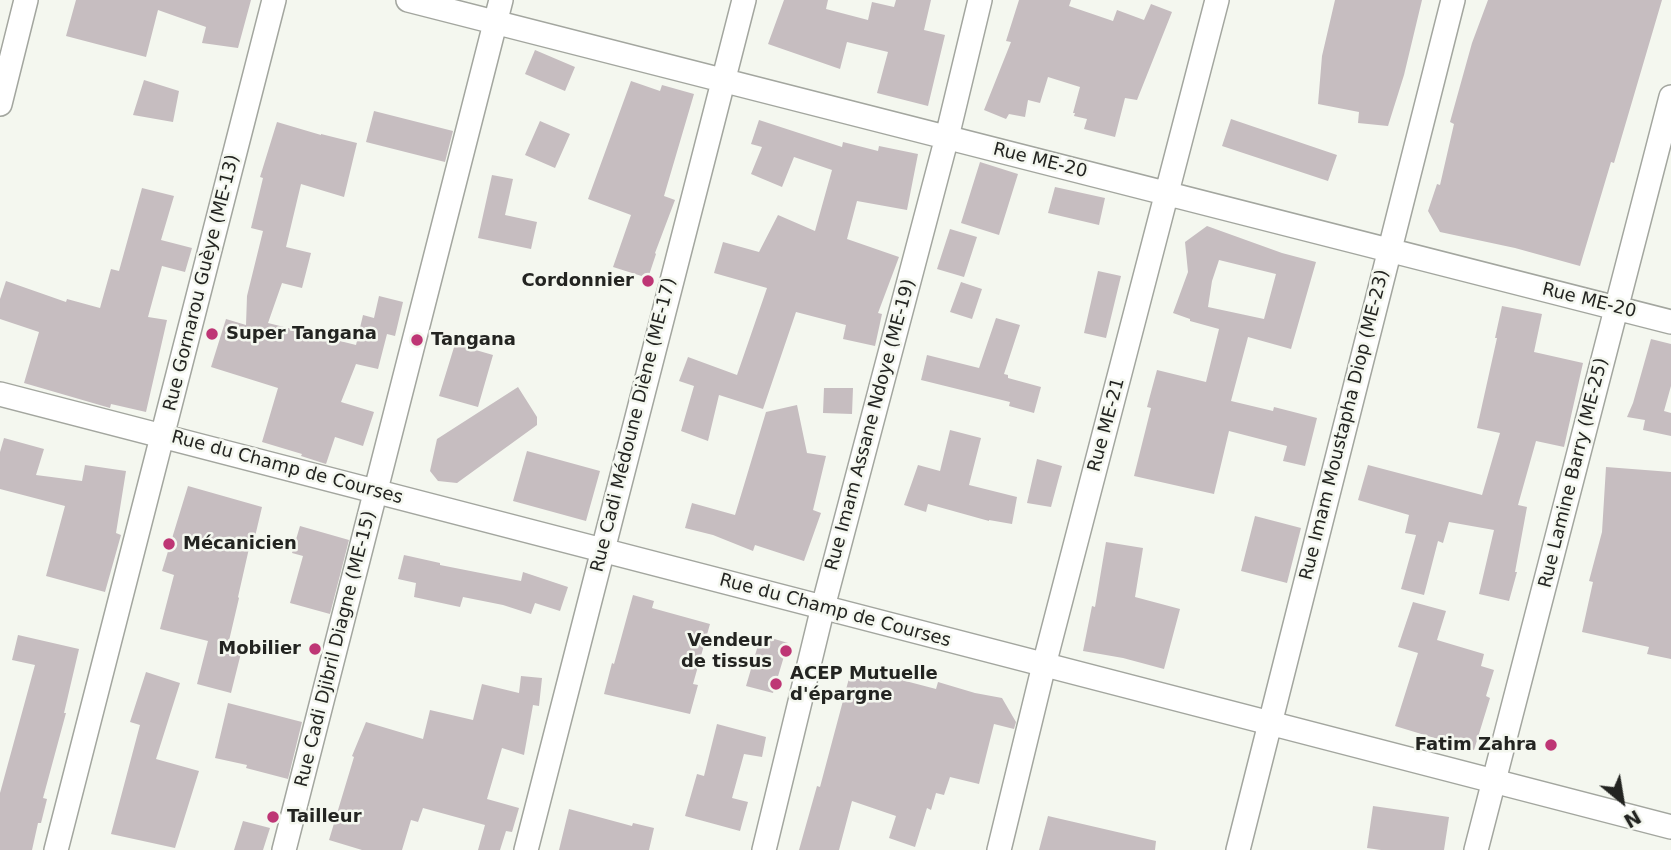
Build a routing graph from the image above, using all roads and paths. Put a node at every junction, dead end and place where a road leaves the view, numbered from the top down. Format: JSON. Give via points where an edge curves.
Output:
{"nodes":[{"id":1,"x":26,"y":0,"type":"edge"},
{"id":2,"x":274,"y":0,"type":"edge"},
{"id":3,"x":408,"y":0,"type":"edge"},
{"id":4,"x":744,"y":0,"type":"edge"},
{"id":5,"x":980,"y":0,"type":"edge"},
{"id":6,"x":1217,"y":0,"type":"edge"},
{"id":7,"x":1453,"y":0,"type":"edge"},
{"id":8,"x":498,"y":11,"type":"edge"},
{"id":9,"x":723,"y":80,"type":"junction"},
{"id":10,"x":1671,"y":97,"type":"edge"},
{"id":11,"x":0,"y":104,"type":"edge"},
{"id":12,"x":947,"y":137,"type":"junction"},
{"id":13,"x":1167,"y":193,"type":"junction"},
{"id":14,"x":1390,"y":250,"type":"junction"},
{"id":15,"x":1616,"y":308,"type":"junction"},
{"id":16,"x":1671,"y":322,"type":"edge"},
{"id":17,"x":0,"y":394,"type":"edge"},
{"id":18,"x":162,"y":436,"type":"junction"},
{"id":19,"x":376,"y":491,"type":"junction"},
{"id":20,"x":602,"y":550,"type":"junction"},
{"id":21,"x":823,"y":607,"type":"junction"},
{"id":22,"x":1044,"y":665,"type":"junction"},
{"id":23,"x":1270,"y":723,"type":"junction"},
{"id":24,"x":1494,"y":781,"type":"junction"},
{"id":25,"x":1671,"y":827,"type":"edge"},
{"id":26,"x":56,"y":850,"type":"edge"},
{"id":27,"x":284,"y":850,"type":"edge"},
{"id":28,"x":526,"y":850,"type":"edge"},
{"id":29,"x":764,"y":850,"type":"edge"},
{"id":30,"x":999,"y":850,"type":"edge"},
{"id":31,"x":1237,"y":850,"type":"edge"},
{"id":32,"x":1476,"y":850,"type":"edge"}],
"edges":[{"from":1,"to":11,"type":"street"},
{"from":2,"to":18,"type":"street","name":"Rue Gornarou Guèye (ME-13)"},
{"from":3,"to":8,"type":"street","name":"Rue ME-20"},
{"from":4,"to":9,"type":"street","name":"Rue Cadi Médoune Diène (ME-17)"},
{"from":5,"to":12,"type":"street","name":"Rue Imam Assane Ndoye (ME-19)"},
{"from":6,"to":13,"type":"street","name":"Rue ME-21"},
{"from":7,"to":14,"type":"street","name":"Rue Imam Moustapha Diop (ME-23)"},
{"from":8,"to":9,"type":"street","name":"Rue ME-20"},
{"from":8,"to":19,"type":"street","name":"Rue Cadi Djibril Diagne (ME-15)"},
{"from":9,"to":12,"type":"street","name":"Rue ME-20"},
{"from":9,"to":20,"type":"street","name":"Rue Cadi Médoune Diène (ME-17)"},
{"from":10,"to":15,"type":"street","name":"Rue Lamine Barry (ME-25)"},
{"from":12,"to":13,"type":"street","name":"Rue ME-20"},
{"from":12,"to":21,"type":"street","name":"Rue Imam Assane Ndoye (ME-19)"},
{"from":13,"to":14,"type":"street","name":"Rue ME-20"},
{"from":13,"to":22,"type":"street","name":"Rue ME-21"},
{"from":14,"to":15,"type":"street","name":"Rue ME-20"},
{"from":14,"to":23,"type":"street","name":"Rue Imam Moustapha Diop (ME-23)"},
{"from":15,"to":16,"type":"street","name":"Rue ME-20"},
{"from":15,"to":24,"type":"street","name":"Rue Lamine Barry (ME-25)"},
{"from":17,"to":18,"type":"street","name":"Rue du Champ de Courses"},
{"from":18,"to":19,"type":"street","name":"Rue du Champ de Courses"},
{"from":18,"to":26,"type":"street","name":"Rue Gornarou Guèye (ME-13)"},
{"from":19,"to":20,"type":"street","name":"Rue du Champ de Courses"},
{"from":19,"to":27,"type":"street","name":"Rue Cadi Djibril Diagne (ME-15)"},
{"from":20,"to":21,"type":"street","name":"Rue du Champ de Courses"},
{"from":20,"to":28,"type":"street","name":"Rue Cadi Médoune Diène (ME-17)"},
{"from":21,"to":22,"type":"street","name":"Rue du Champ de Courses"},
{"from":21,"to":29,"type":"street","name":"Rue Imam Assane Ndoye (ME-19)"},
{"from":22,"to":23,"type":"street","name":"Rue du Champ de Courses"},
{"from":22,"to":30,"type":"street","name":"Rue ME-21"},
{"from":23,"to":24,"type":"street","name":"Rue du Champ de Courses"},
{"from":23,"to":31,"type":"street","name":"Rue Imam Moustapha Diop (ME-23)"},
{"from":24,"to":25,"type":"street","name":"Rue du Champ de Courses"},
{"from":24,"to":32,"type":"street","name":"Rue Lamine Barry (ME-25)"}]}
